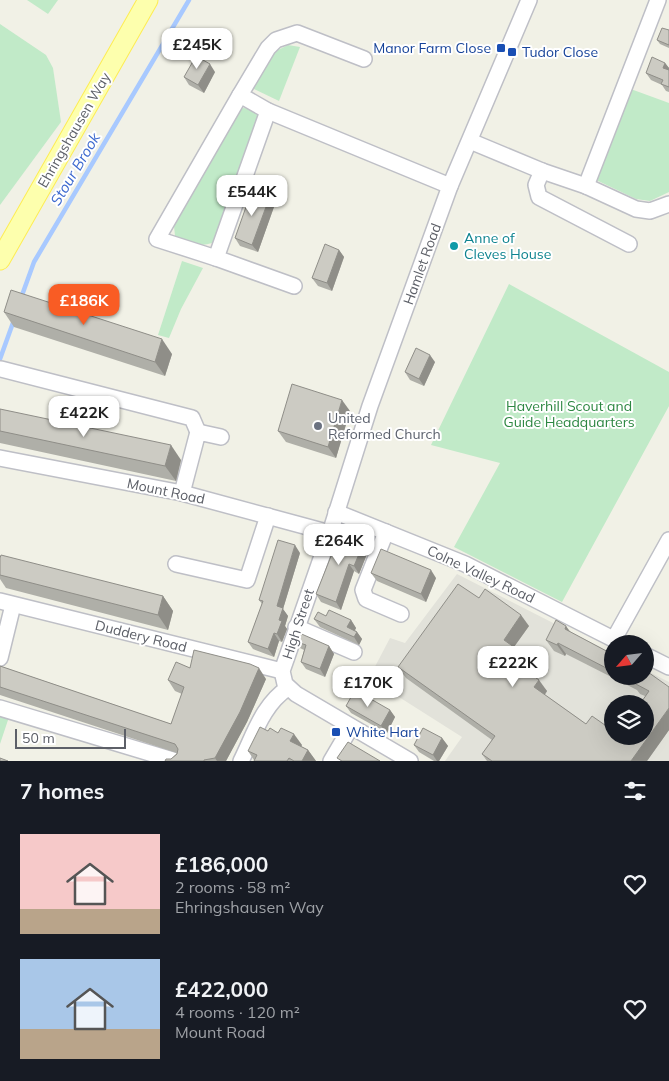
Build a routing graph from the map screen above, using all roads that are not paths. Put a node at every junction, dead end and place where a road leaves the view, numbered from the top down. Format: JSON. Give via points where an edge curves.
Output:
{"nodes":[{"id":1,"x":148,"y":0,"type":"edge"},
{"id":2,"x":529,"y":0,"type":"edge"},
{"id":3,"x":658,"y":0,"type":"edge"},
{"id":4,"x":364,"y":59,"type":"dead end"},
{"id":5,"x":240,"y":95,"type":"junction"},
{"id":6,"x":268,"y":111,"type":"junction"},
{"id":7,"x":470,"y":141,"type":"junction"},
{"id":8,"x":542,"y":172,"type":"junction"},
{"id":9,"x":450,"y":186,"type":"junction"},
{"id":10,"x":586,"y":186,"type":"junction"},
{"id":11,"x":669,"y":204,"type":"edge"},
{"id":12,"x":630,"y":244,"type":"dead end"},
{"id":13,"x":216,"y":258,"type":"junction"},
{"id":14,"x":0,"y":260,"type":"edge"},
{"id":15,"x":294,"y":286,"type":"dead end"},
{"id":16,"x":1,"y":369,"type":"edge"},
{"id":17,"x":198,"y":432,"type":"junction"},
{"id":18,"x":221,"y":437,"type":"dead end"},
{"id":19,"x":1,"y":459,"type":"edge"},
{"id":20,"x":182,"y":493,"type":"junction"},
{"id":21,"x":336,"y":512,"type":"junction"},
{"id":22,"x":268,"y":516,"type":"junction"},
{"id":23,"x":330,"y":532,"type":"junction"},
{"id":24,"x":386,"y":532,"type":"junction"},
{"id":25,"x":669,"y":540,"type":"edge"},
{"id":26,"x":176,"y":564,"type":"dead end"},
{"id":27,"x":6,"y":603,"type":"edge"},
{"id":28,"x":401,"y":614,"type":"dead end"},
{"id":29,"x":296,"y":628,"type":"junction"},
{"id":30,"x":604,"y":635,"type":"edge"},
{"id":31,"x":622,"y":635,"type":"edge"},
{"id":32,"x":354,"y":652,"type":"dead end"},
{"id":33,"x":0,"y":658,"type":"edge"},
{"id":34,"x":654,"y":660,"type":"edge"},
{"id":35,"x":669,"y":667,"type":"edge"},
{"id":36,"x":282,"y":672,"type":"junction"},
{"id":37,"x":288,"y":688,"type":"junction"},
{"id":38,"x":0,"y":708,"type":"edge"},
{"id":39,"x":351,"y":727,"type":"junction"},
{"id":40,"x":176,"y":761,"type":"edge"},
{"id":41,"x":241,"y":761,"type":"edge"},
{"id":42,"x":331,"y":761,"type":"edge"},
{"id":43,"x":410,"y":761,"type":"edge"}],
"edges":[{"from":1,"to":14,"type":"main road","name":"Ehringshausen Way"},
{"from":2,"to":7,"type":"street","name":"Hamlet Road"},
{"from":3,"to":10,"type":"street"},
{"from":4,"to":5,"type":"street","via":[[296,33],[276,40],[268,48]]},
{"from":5,"to":6,"type":"street"},
{"from":5,"to":13,"type":"street","via":[[157,239]]},
{"from":6,"to":9,"type":"street"},
{"from":6,"to":13,"type":"street"},
{"from":7,"to":8,"type":"street"},
{"from":7,"to":9,"type":"street","name":"Hamlet Road"},
{"from":8,"to":10,"type":"street"},
{"from":8,"to":12,"type":"street","via":[[536,185],[539,197]]},
{"from":9,"to":21,"type":"street","name":"Hamlet Road","via":[[370,406]]},
{"from":10,"to":11,"type":"street","via":[[636,209],[650,210]]},
{"from":13,"to":15,"type":"street"},
{"from":16,"to":17,"type":"street","via":[[192,418]]},
{"from":17,"to":18,"type":"street"},
{"from":17,"to":20,"type":"street"},
{"from":19,"to":20,"type":"street","name":"Mount Road"},
{"from":20,"to":22,"type":"street","name":"Mount Road"},
{"from":21,"to":23,"type":"street","name":"Hamlet Road"},
{"from":21,"to":24,"type":"street","name":"Colne Valley Road"},
{"from":22,"to":23,"type":"street","name":"Mount Road"},
{"from":22,"to":26,"type":"street","via":[[247,580]]},
{"from":23,"to":29,"type":"street","name":"High Street"},
{"from":24,"to":28,"type":"street","via":[[363,590],[366,599]]},
{"from":24,"to":30,"type":"street","name":"Colne Valley Road","via":[[464,564]]},
{"from":25,"to":31,"type":"street"},
{"from":27,"to":33,"type":"street"},
{"from":27,"to":36,"type":"street","name":"Duddery Road"},
{"from":29,"to":32,"type":"street"},
{"from":29,"to":36,"type":"street","name":"High Street"},
{"from":34,"to":35,"type":"street"},
{"from":36,"to":37,"type":"street","name":"High Street"},
{"from":37,"to":39,"type":"street"},
{"from":37,"to":41,"type":"street","via":[[267,709]]},
{"from":38,"to":40,"type":"street"},
{"from":39,"to":42,"type":"street"},
{"from":39,"to":43,"type":"street"}]}
